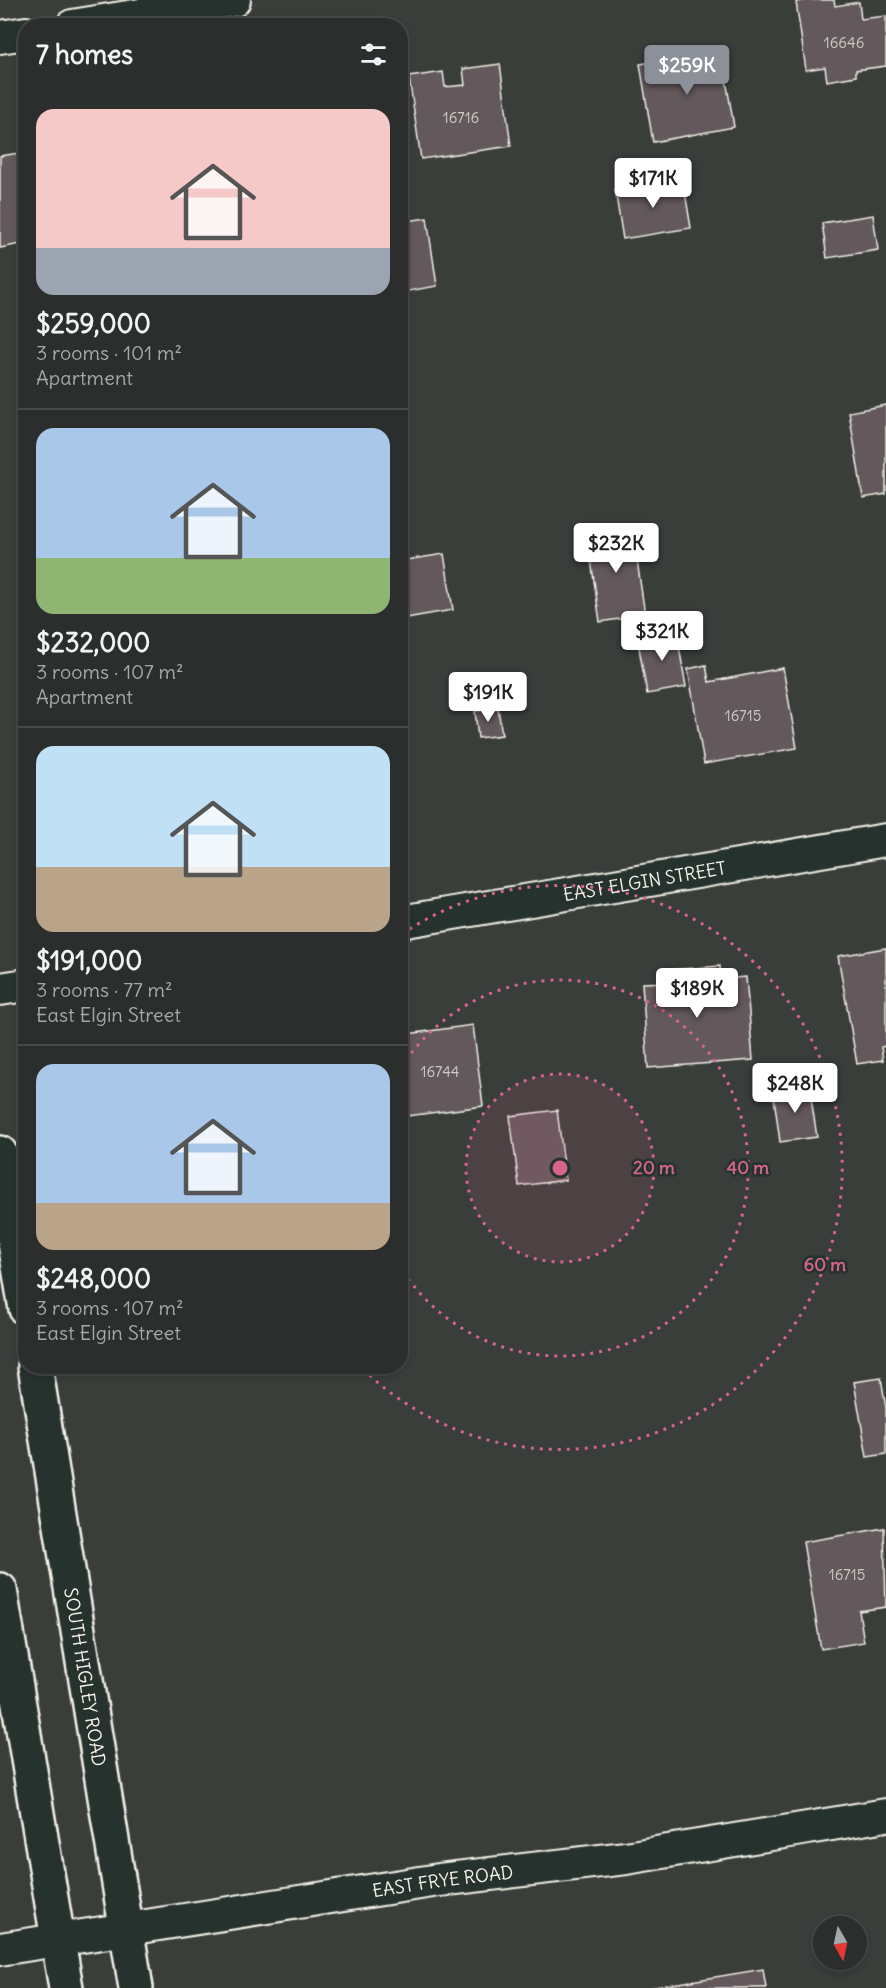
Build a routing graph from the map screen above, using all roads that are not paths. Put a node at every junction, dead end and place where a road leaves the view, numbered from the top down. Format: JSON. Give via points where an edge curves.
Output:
{"nodes":[{"id":1,"x":234,"y":0,"type":"edge"},
{"id":2,"x":122,"y":18,"type":"edge"},
{"id":3,"x":18,"y":34,"type":"edge"},
{"id":4,"x":0,"y":37,"type":"edge"},
{"id":5,"x":886,"y":840,"type":"edge"},
{"id":6,"x":408,"y":921,"type":"edge"},
{"id":7,"x":18,"y":986,"type":"edge"},
{"id":8,"x":0,"y":989,"type":"edge"},
{"id":9,"x":0,"y":1153,"type":"edge"},
{"id":10,"x":18,"y":1261,"type":"edge"},
{"id":11,"x":36,"y":1374,"type":"edge"},
{"id":12,"x":0,"y":1590,"type":"edge"},
{"id":13,"x":886,"y":1815,"type":"edge"},
{"id":14,"x":126,"y":1929,"type":"junction"},
{"id":15,"x":58,"y":1939,"type":"junction"},
{"id":16,"x":0,"y":1949,"type":"edge"},
{"id":17,"x":66,"y":1988,"type":"edge"},
{"id":18,"x":136,"y":1988,"type":"edge"}],
"edges":[{"from":1,"to":2,"type":"street"},
{"from":3,"to":4,"type":"street"},
{"from":5,"to":6,"type":"street","name":"EAST ELGIN STREET"},
{"from":7,"to":8,"type":"street"},
{"from":9,"to":10,"type":"main road"},
{"from":11,"to":14,"type":"main road","name":"SOUTH HIGLEY ROAD"},
{"from":12,"to":15,"type":"main road"},
{"from":13,"to":14,"type":"street","name":"EAST FRYE ROAD","via":[[626,1858],[439,1880]]},
{"from":14,"to":15,"type":"street","name":"EAST FRYE ROAD"},
{"from":14,"to":18,"type":"main road","name":"SOUTH HIGLEY ROAD"},
{"from":15,"to":16,"type":"street","name":"EAST FRYE ROAD"},
{"from":15,"to":17,"type":"main road"}]}
